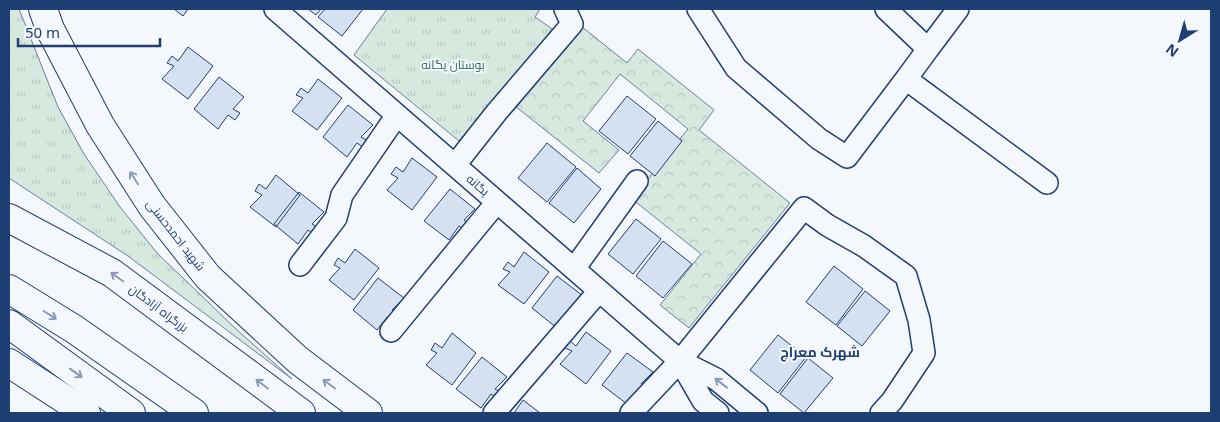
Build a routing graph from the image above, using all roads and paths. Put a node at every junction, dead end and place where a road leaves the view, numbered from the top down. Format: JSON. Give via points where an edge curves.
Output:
{"nodes":[{"id":1,"x":275,"y":9,"type":"edge"},
{"id":2,"x":565,"y":9,"type":"edge"},
{"id":3,"x":698,"y":9,"type":"edge"},
{"id":4,"x":886,"y":9,"type":"edge"},
{"id":5,"x":958,"y":9,"type":"edge"},
{"id":6,"x":47,"y":16,"type":"edge"},
{"id":7,"x":928,"y":49,"type":"junction"},
{"id":8,"x":906,"y":78,"type":"junction"},
{"id":9,"x":397,"y":115,"type":"junction"},
{"id":10,"x":455,"y":165,"type":"junction"},
{"id":11,"x":636,"y":181,"type":"dead end"},
{"id":12,"x":1047,"y":183,"type":"dead end"},
{"id":13,"x":497,"y":202,"type":"junction"},
{"id":14,"x":9,"y":218,"type":"edge"},
{"id":15,"x":300,"y":265,"type":"dead end"},
{"id":16,"x":574,"y":269,"type":"junction"},
{"id":17,"x":9,"y":289,"type":"edge"},
{"id":18,"x":600,"y":290,"type":"junction"},
{"id":19,"x":9,"y":324,"type":"edge"},
{"id":20,"x":391,"y":331,"type":"dead end"},
{"id":21,"x":680,"y":360,"type":"junction"},
{"id":22,"x":9,"y":363,"type":"edge"},
{"id":23,"x":86,"y":413,"type":"edge"},
{"id":24,"x":131,"y":413,"type":"edge"},
{"id":25,"x":194,"y":413,"type":"edge"},
{"id":26,"x":301,"y":413,"type":"edge"},
{"id":27,"x":368,"y":413,"type":"edge"},
{"id":28,"x":494,"y":413,"type":"edge"},
{"id":29,"x":631,"y":413,"type":"edge"},
{"id":30,"x":718,"y":413,"type":"edge"},
{"id":31,"x":757,"y":413,"type":"edge"},
{"id":32,"x":881,"y":413,"type":"edge"}],
"edges":[{"from":1,"to":9,"type":"street","name":"یگانه"},
{"from":2,"to":10,"type":"street","via":[[572,24]]},
{"from":3,"to":8,"type":"street","via":[[736,68],[819,138],[847,157]]},
{"from":4,"to":7,"type":"street"},
{"from":5,"to":7,"type":"street"},
{"from":27,"to":6,"type":"main road","name":"شهید احمدحسنی","one_way":true,"via":[[298,360],[208,277],[152,206],[100,125]]},
{"from":7,"to":8,"type":"street"},
{"from":8,"to":12,"type":"street"},
{"from":9,"to":10,"type":"street","name":"یگانه"},
{"from":9,"to":15,"type":"street","via":[[342,195],[336,218]]},
{"from":10,"to":13,"type":"street","name":"یگانه"},
{"from":11,"to":16,"type":"street"},
{"from":13,"to":16,"type":"street","name":"یگانه"},
{"from":13,"to":20,"type":"street"},
{"from":26,"to":14,"type":"main road","name":"بزرگراه آزادگان","one_way":true,"via":[[112,273]]},
{"from":16,"to":18,"type":"street","name":"یگانه"},
{"from":17,"to":25,"type":"main road","one_way":true,"via":[[74,329]]},
{"from":18,"to":21,"type":"street","name":"یگانه"},
{"from":18,"to":28,"type":"street"},
{"from":19,"to":24,"type":"main road","one_way":true},
{"from":21,"to":29,"type":"street"},
{"from":21,"to":30,"type":"street","name":"یگانه","via":[[703,401]]},
{"from":31,"to":21,"type":"street","name":"یگانه","one_way":true,"via":[[716,379]]},
{"from":21,"to":32,"type":"street","via":[[804,208],[906,276],[919,320],[924,353]]},
{"from":22,"to":23,"type":"main road"}]}
